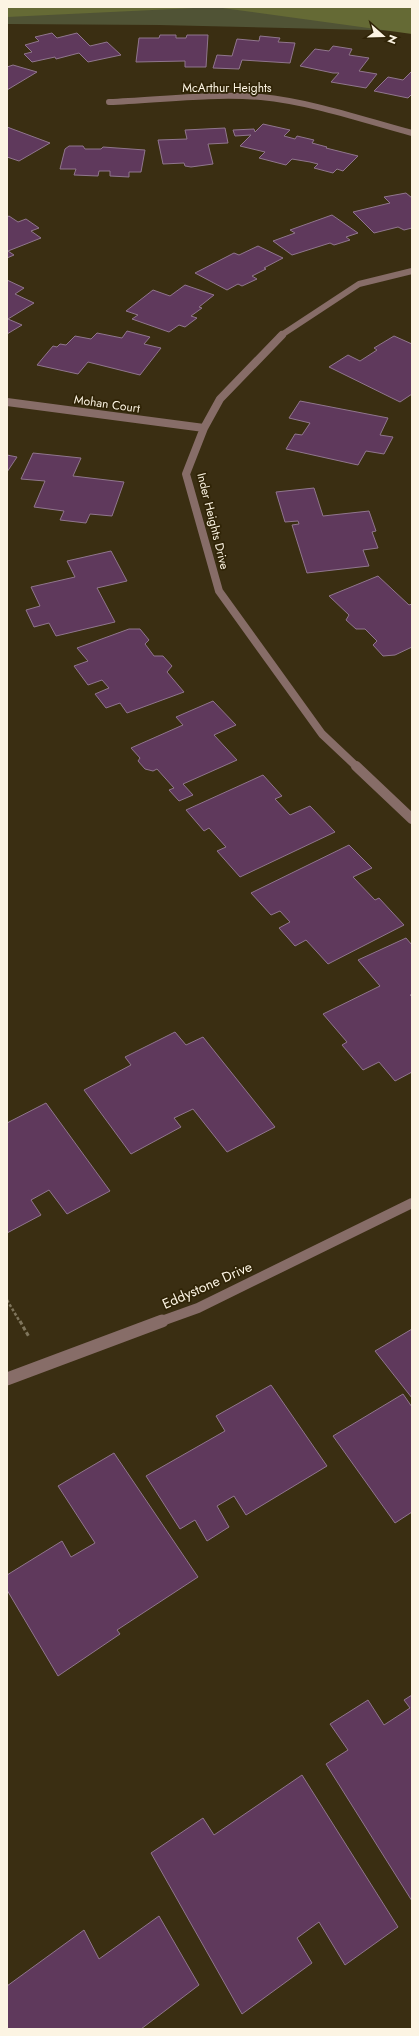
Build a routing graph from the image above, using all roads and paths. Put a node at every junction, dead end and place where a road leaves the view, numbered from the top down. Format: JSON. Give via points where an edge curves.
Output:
{"nodes":[{"id":1,"x":109,"y":102,"type":"dead end"},
{"id":2,"x":412,"y":132,"type":"edge"},
{"id":3,"x":412,"y":271,"type":"edge"},
{"id":4,"x":7,"y":402,"type":"edge"},
{"id":5,"x":204,"y":428,"type":"junction"},
{"id":6,"x":412,"y":819,"type":"edge"},
{"id":7,"x":412,"y":1203,"type":"edge"},
{"id":8,"x":7,"y":1300,"type":"edge"},
{"id":9,"x":46,"y":1364,"type":"junction"},
{"id":10,"x":7,"y":1379,"type":"edge"}],
"edges":[{"from":1,"to":2,"type":"street","name":"McArthur Heights","via":[[260,97],[290,101]]},
{"from":3,"to":5,"type":"street","name":"Inder Heights Drive","via":[[359,284],[277,338],[220,399]]},
{"from":4,"to":5,"type":"street","name":"Mohan Court"},
{"from":5,"to":6,"type":"street","name":"Inder Heights Drive","via":[[186,474],[219,591],[322,734]]},
{"from":7,"to":9,"type":"street","name":"Eddystone Drive","via":[[198,1308]]},
{"from":8,"to":9,"type":"path"},
{"from":9,"to":10,"type":"street","name":"Eddystone Drive"}]}
